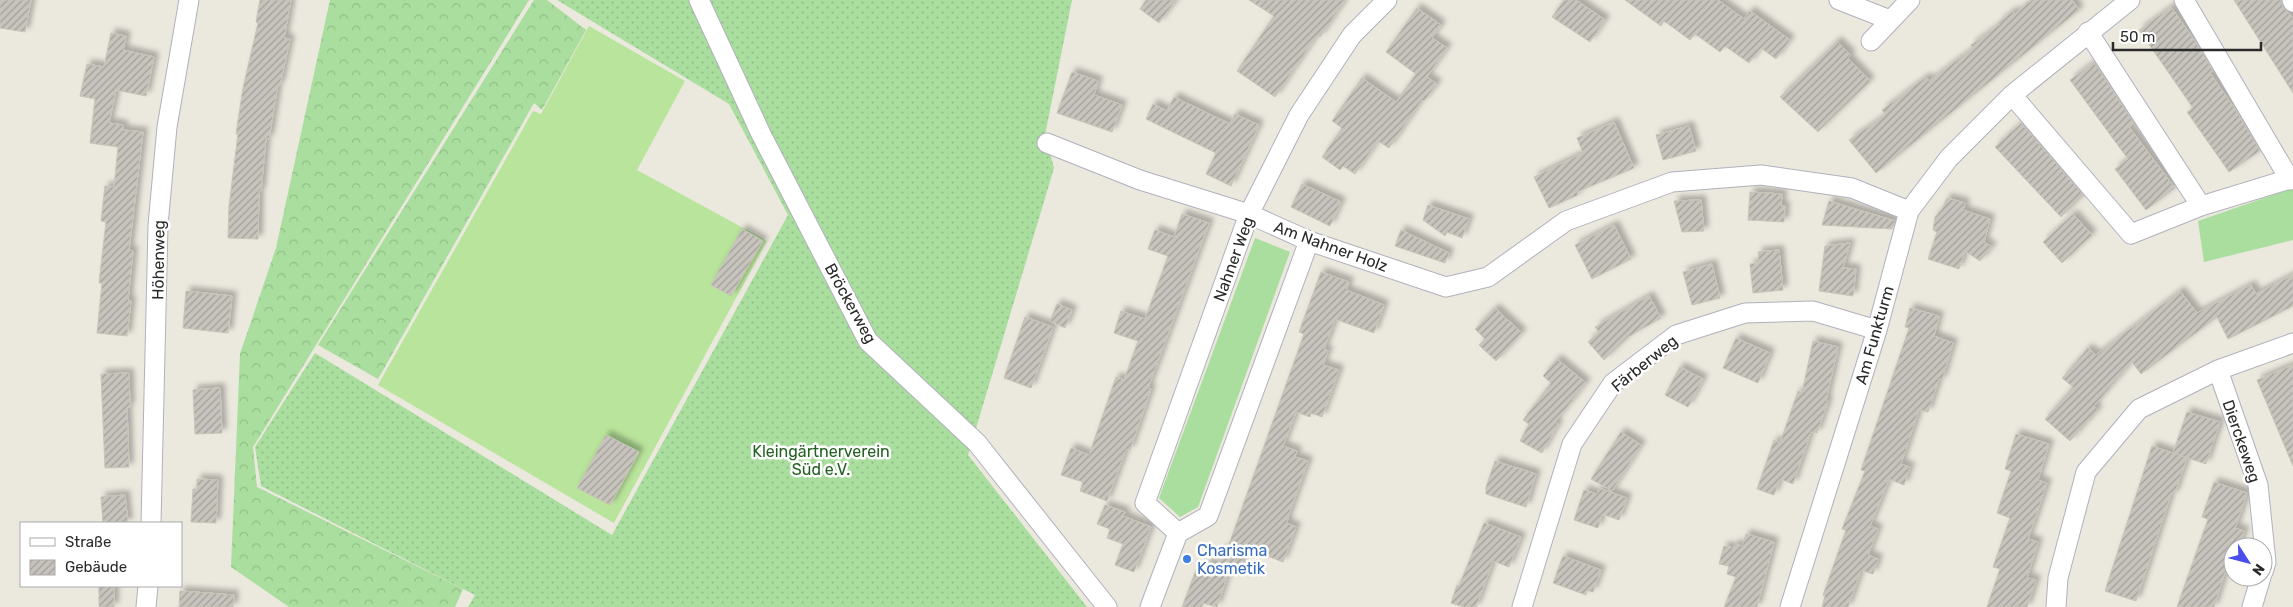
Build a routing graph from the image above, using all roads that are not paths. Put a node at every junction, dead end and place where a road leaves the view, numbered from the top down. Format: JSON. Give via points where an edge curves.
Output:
{"nodes":[{"id":1,"x":189,"y":0,"type":"edge"},
{"id":2,"x":699,"y":0,"type":"edge"},
{"id":3,"x":1387,"y":0,"type":"edge"},
{"id":4,"x":1839,"y":0,"type":"edge"},
{"id":5,"x":1910,"y":0,"type":"edge"},
{"id":6,"x":2184,"y":0,"type":"edge"},
{"id":7,"x":2123,"y":2,"type":"edge"},
{"id":8,"x":1890,"y":20,"type":"junction"},
{"id":9,"x":2088,"y":32,"type":"junction"},
{"id":10,"x":1871,"y":41,"type":"dead end"},
{"id":11,"x":2012,"y":95,"type":"junction"},
{"id":12,"x":1047,"y":143,"type":"dead end"},
{"id":13,"x":2291,"y":179,"type":"edge"},
{"id":14,"x":2201,"y":206,"type":"junction"},
{"id":15,"x":1909,"y":211,"type":"junction"},
{"id":16,"x":1249,"y":214,"type":"junction"},
{"id":17,"x":1309,"y":242,"type":"junction"},
{"id":18,"x":1877,"y":330,"type":"junction"},
{"id":19,"x":2293,"y":343,"type":"edge"},
{"id":20,"x":2218,"y":370,"type":"junction"},
{"id":21,"x":151,"y":522,"type":"edge"},
{"id":22,"x":1178,"y":533,"type":"junction"},
{"id":23,"x":2263,"y":537,"type":"edge"},
{"id":24,"x":148,"y":587,"type":"edge"},
{"id":25,"x":2259,"y":587,"type":"edge"},
{"id":26,"x":146,"y":607,"type":"edge"},
{"id":27,"x":1108,"y":607,"type":"edge"},
{"id":28,"x":1150,"y":607,"type":"edge"},
{"id":29,"x":1522,"y":607,"type":"edge"},
{"id":30,"x":1790,"y":607,"type":"edge"},
{"id":31,"x":2056,"y":607,"type":"edge"},
{"id":32,"x":2252,"y":607,"type":"edge"}],
"edges":[{"from":1,"to":21,"type":"street","name":"Höhenweg","via":[[167,127],[158,225]]},
{"from":2,"to":27,"type":"street","name":"Bröckerweg","via":[[761,134],[868,341],[977,443]]},
{"from":3,"to":16,"type":"street","name":"Nahner Weg","via":[[1352,35],[1299,115]]},
{"from":4,"to":8,"type":"street"},
{"from":5,"to":8,"type":"street"},
{"from":6,"to":13,"type":"street"},
{"from":7,"to":9,"type":"street","name":"Am Funkturm"},
{"from":8,"to":10,"type":"street"},
{"from":9,"to":11,"type":"street","name":"Am Funkturm"},
{"from":9,"to":14,"type":"street"},
{"from":11,"to":14,"type":"street","via":[[2132,234]]},
{"from":11,"to":15,"type":"street","name":"Am Funkturm","via":[[1949,158]]},
{"from":12,"to":16,"type":"street","name":"Am Nahner Holz","via":[[1140,180]]},
{"from":13,"to":14,"type":"street"},
{"from":15,"to":17,"type":"street","name":"Am Nahner Holz","via":[[1852,188],[1761,176],[1672,182],[1566,221],[1488,277],[1446,287]]},
{"from":15,"to":18,"type":"street","name":"Am Funkturm"},
{"from":16,"to":17,"type":"street","name":"Am Nahner Holz"},
{"from":16,"to":22,"type":"street","name":"Nahner Weg","via":[[1145,503]]},
{"from":17,"to":22,"type":"street","via":[[1208,516]]},
{"from":18,"to":29,"type":"street","name":"Färberweg","via":[[1813,310],[1745,313],[1676,335],[1613,384],[1572,444]]},
{"from":18,"to":30,"type":"street","name":"Am Funkturm"},
{"from":19,"to":20,"type":"street"},
{"from":20,"to":23,"type":"street","name":"Dierckeweg","via":[[2258,485]]},
{"from":20,"to":31,"type":"street","via":[[2139,408],[2086,472],[2058,578]]},
{"from":22,"to":28,"type":"street"},
{"from":24,"to":26,"type":"street"},
{"from":25,"to":32,"type":"street"}]}
